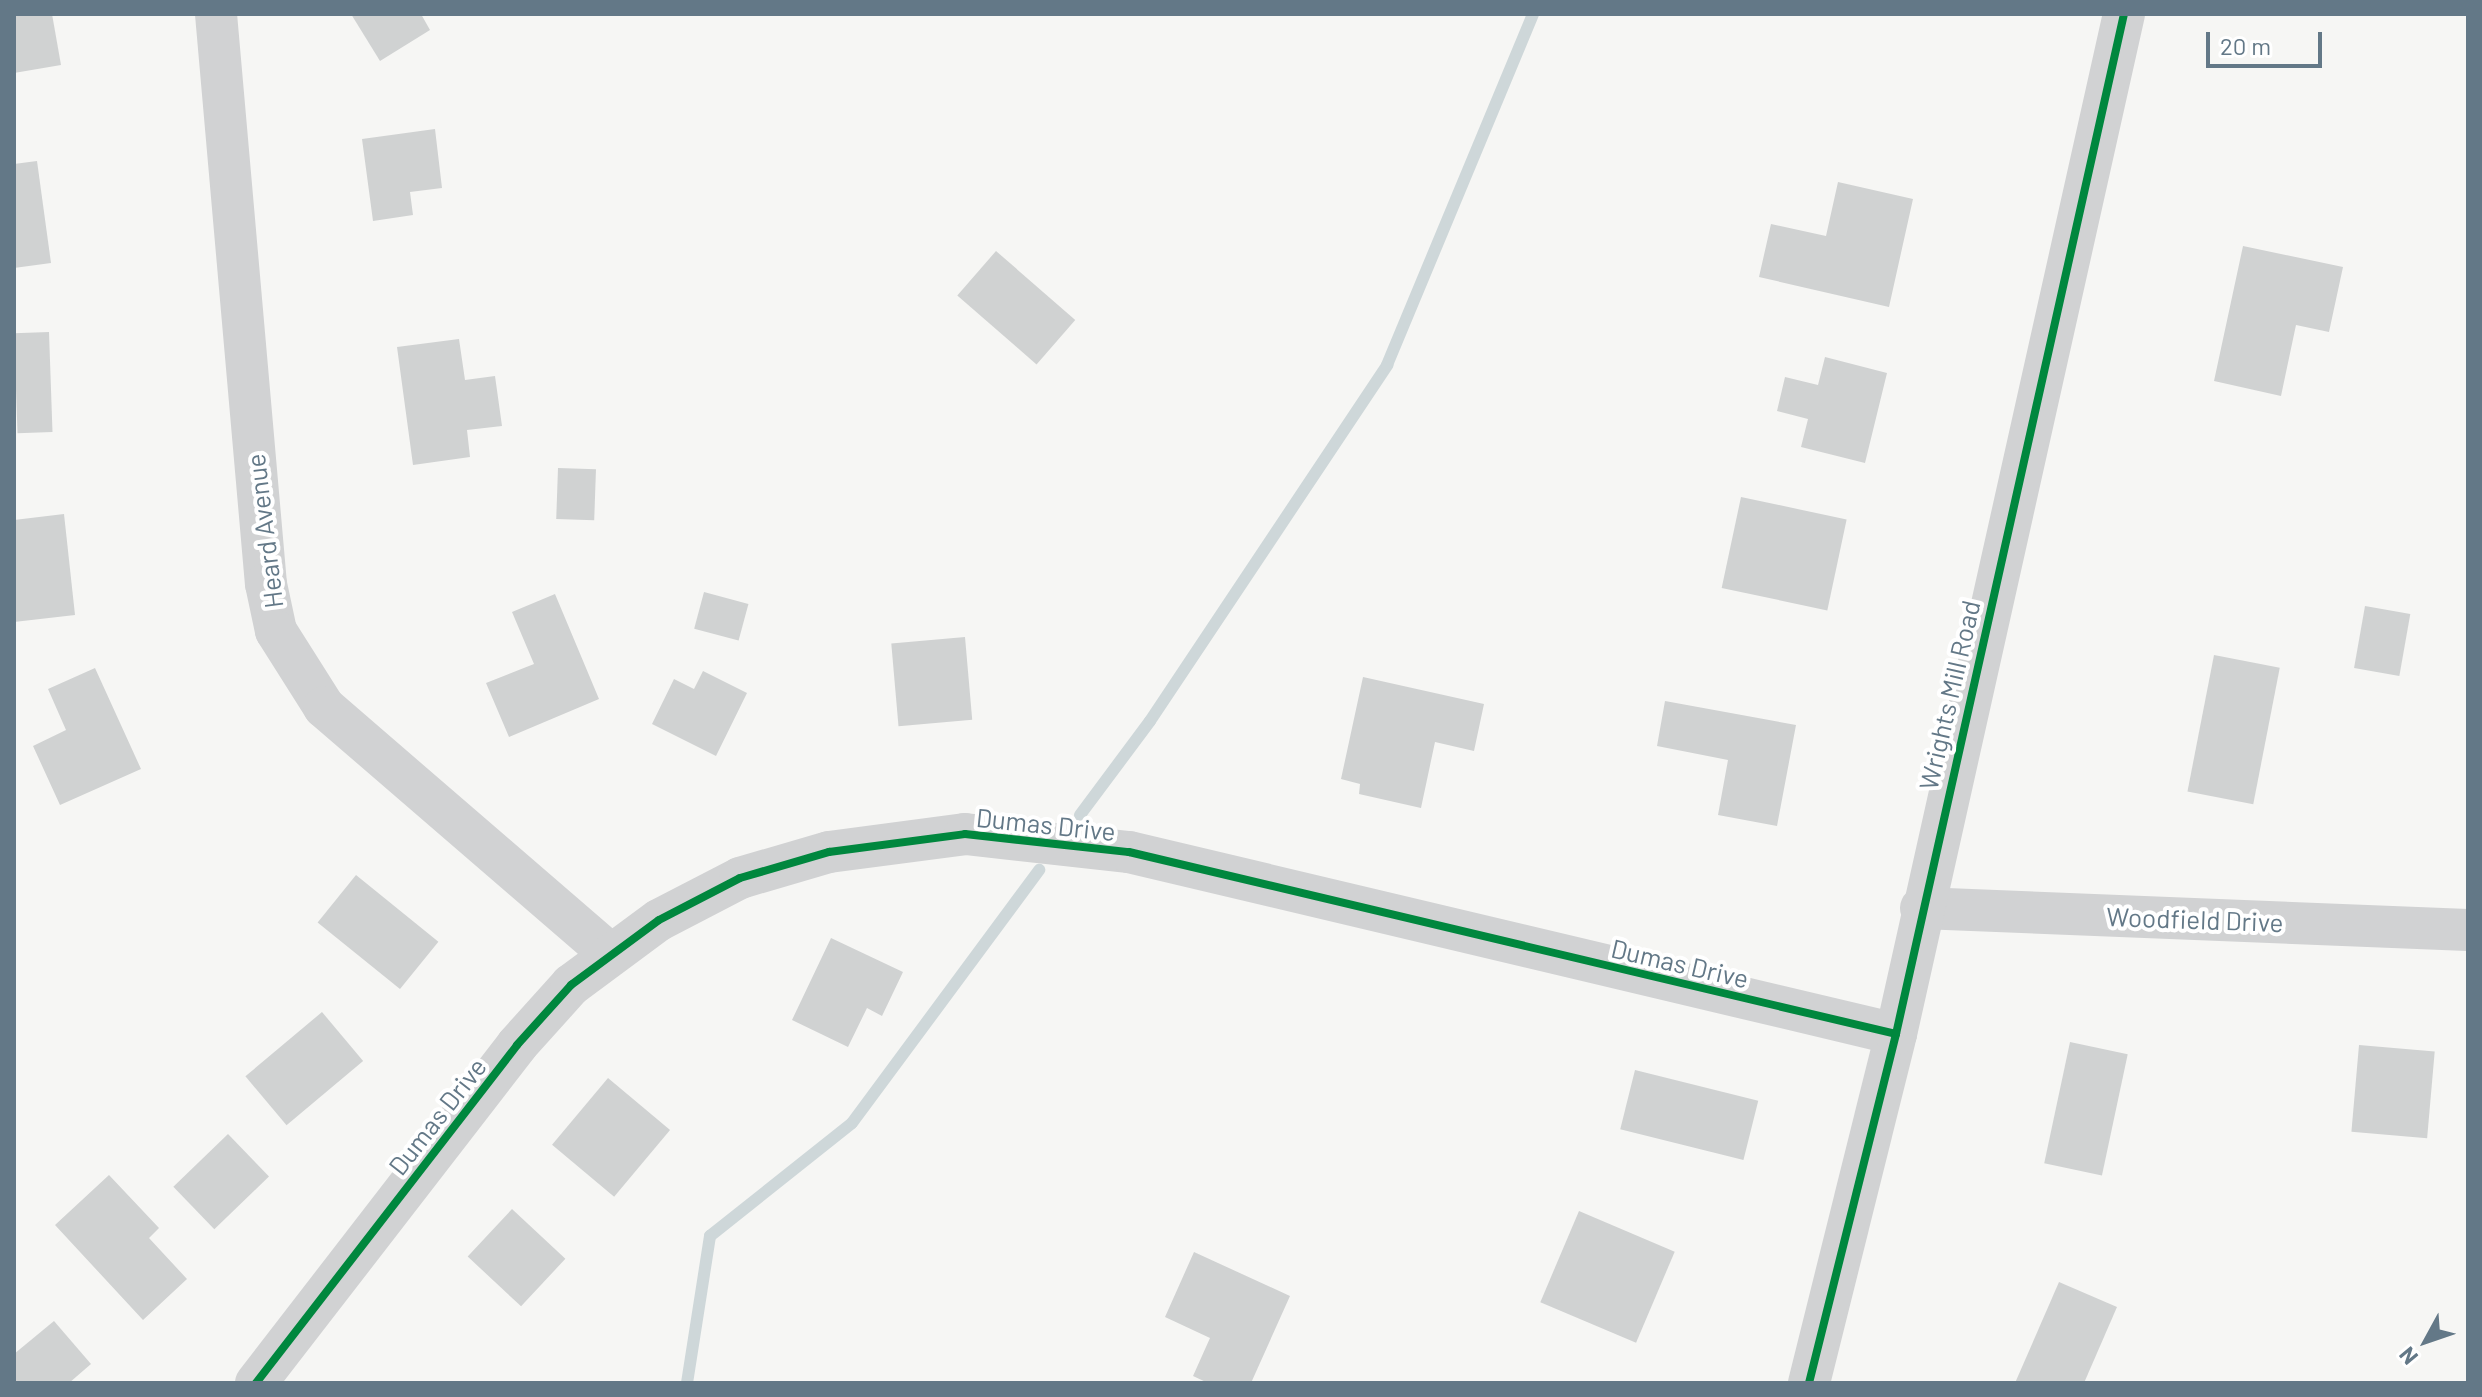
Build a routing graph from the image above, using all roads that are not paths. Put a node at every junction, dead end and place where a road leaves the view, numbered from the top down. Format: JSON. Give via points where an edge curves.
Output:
{"nodes":[{"id":1,"x":216,"y":14,"type":"edge"},
{"id":2,"x":2124,"y":14,"type":"edge"},
{"id":3,"x":1921,"y":908,"type":"junction"},
{"id":4,"x":2468,"y":930,"type":"edge"},
{"id":5,"x":609,"y":953,"type":"junction"},
{"id":6,"x":1896,"y":1034,"type":"junction"},
{"id":7,"x":256,"y":1383,"type":"edge"},
{"id":8,"x":1809,"y":1383,"type":"edge"}],
"edges":[{"from":1,"to":5,"type":"street","name":"Heard Avenue","via":[[266,584],[276,631],[324,707]]},
{"from":2,"to":3,"type":"street","name":"Wrights Mill Road"},
{"from":3,"to":4,"type":"street","name":"Woodfield Drive"},
{"from":3,"to":6,"type":"street","name":"Wrights Mill Road"},
{"from":5,"to":6,"type":"street","name":"Dumas Drive","via":[[740,878],[829,852],[965,834],[1129,852]]},
{"from":5,"to":7,"type":"street","name":"Dumas Drive","via":[[517,1045]]},
{"from":6,"to":8,"type":"street","name":"Wrights Mill Road"}]}
